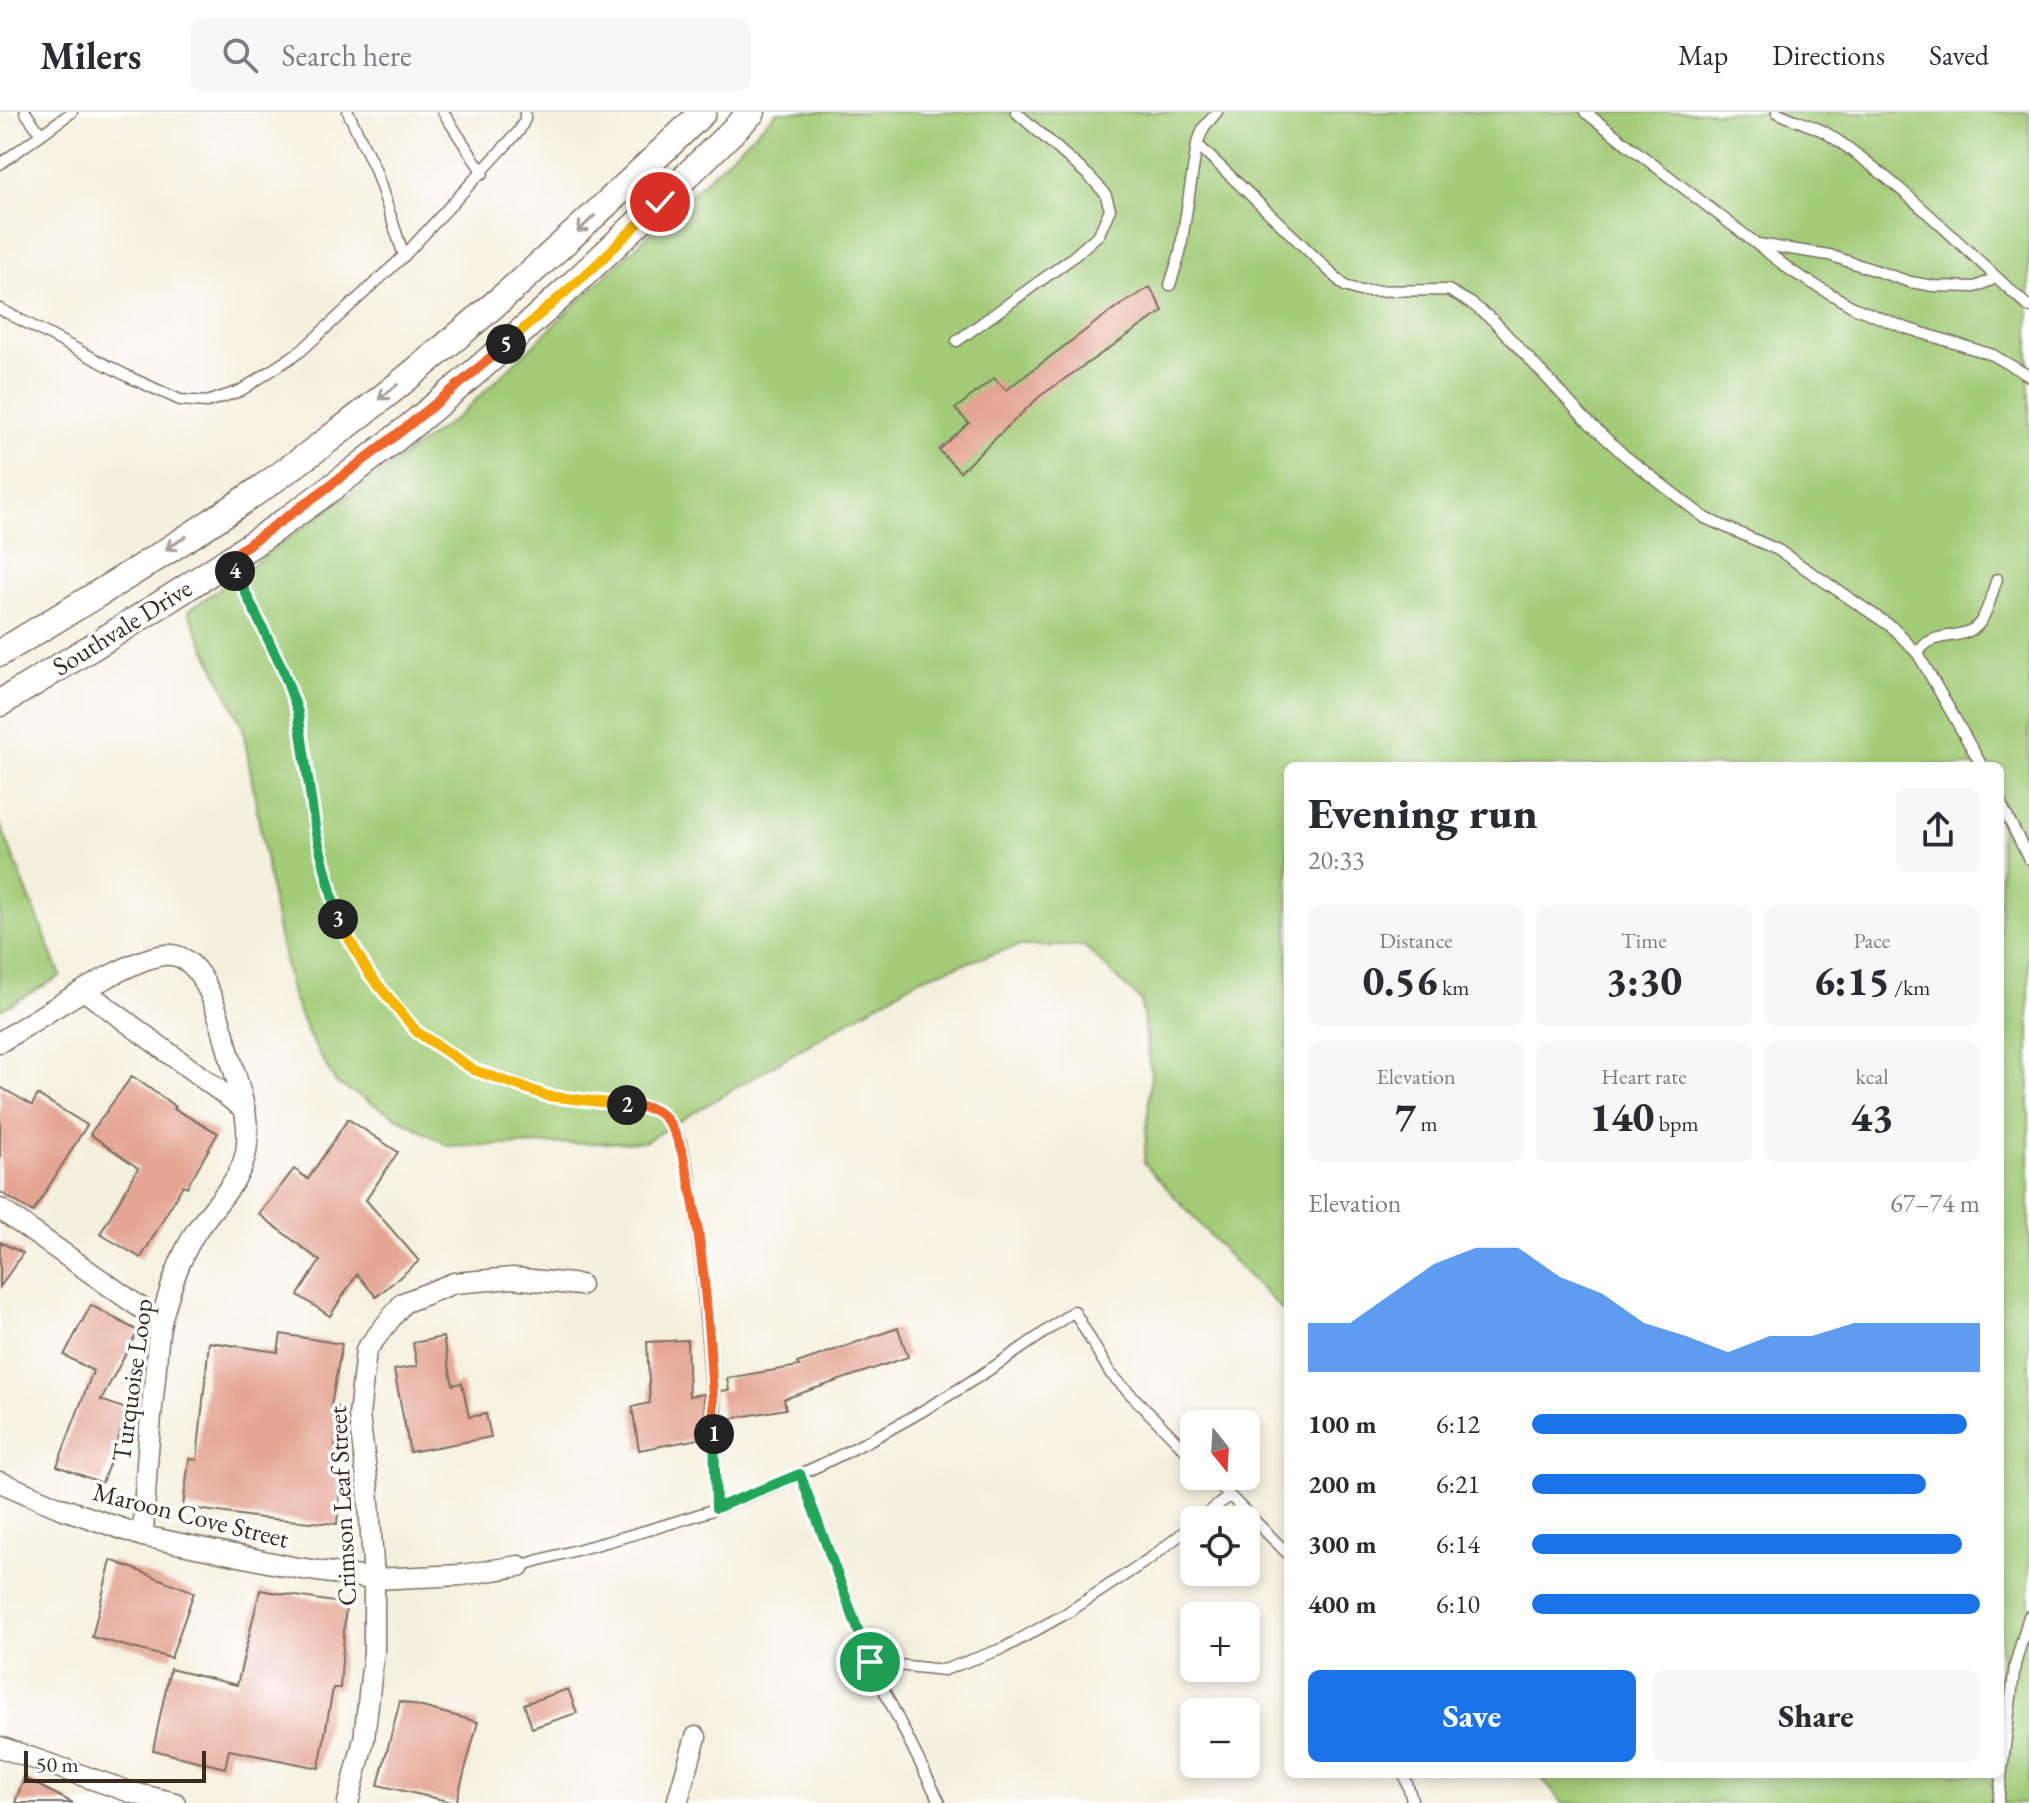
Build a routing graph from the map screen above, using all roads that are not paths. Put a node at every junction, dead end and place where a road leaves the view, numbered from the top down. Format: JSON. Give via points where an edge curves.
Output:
{"nodes":[{"id":1,"x":25,"y":112,"type":"edge"},
{"id":2,"x":72,"y":112,"type":"edge"},
{"id":3,"x":348,"y":112,"type":"edge"},
{"id":4,"x":443,"y":112,"type":"edge"},
{"id":5,"x":525,"y":112,"type":"edge"},
{"id":6,"x":752,"y":112,"type":"edge"},
{"id":7,"x":1016,"y":112,"type":"edge"},
{"id":8,"x":1217,"y":112,"type":"edge"},
{"id":9,"x":1585,"y":112,"type":"edge"},
{"id":10,"x":1777,"y":112,"type":"edge"},
{"id":11,"x":710,"y":121,"type":"edge"},
{"id":12,"x":41,"y":134,"type":"junction"},
{"id":13,"x":1197,"y":144,"type":"junction"},
{"id":14,"x":0,"y":164,"type":"edge"},
{"id":15,"x":483,"y":173,"type":"junction"},
{"id":16,"x":1756,"y":244,"type":"junction"},
{"id":17,"x":404,"y":256,"type":"junction"},
{"id":18,"x":1996,"y":278,"type":"junction"},
{"id":19,"x":1170,"y":285,"type":"dead end"},
{"id":20,"x":2029,"y":307,"type":"edge"},
{"id":21,"x":0,"y":309,"type":"edge"},
{"id":22,"x":957,"y":341,"type":"dead end"},
{"id":23,"x":2027,"y":370,"type":"edge"},
{"id":24,"x":229,"y":558,"type":"junction"},
{"id":25,"x":1997,"y":579,"type":"dead end"},
{"id":26,"x":0,"y":653,"type":"edge"},
{"id":27,"x":1918,"y":654,"type":"junction"},
{"id":28,"x":0,"y":703,"type":"edge"},
{"id":29,"x":1980,"y":762,"type":"edge"},
{"id":30,"x":2004,"y":810,"type":"edge"},
{"id":31,"x":2029,"y":859,"type":"edge"},
{"id":32,"x":85,"y":991,"type":"junction"},
{"id":33,"x":0,"y":1042,"type":"edge"},
{"id":34,"x":243,"y":1108,"type":"junction"},
{"id":35,"x":0,"y":1209,"type":"edge"},
{"id":36,"x":580,"y":1285,"type":"dead end"},
{"id":37,"x":161,"y":1322,"type":"junction"},
{"id":38,"x":1180,"y":1445,"type":"edge"},
{"id":39,"x":800,"y":1474,"type":"junction"},
{"id":40,"x":0,"y":1482,"type":"edge"},
{"id":41,"x":1222,"y":1490,"type":"edge"},
{"id":42,"x":1228,"y":1497,"type":"junction"},
{"id":43,"x":1217,"y":1506,"type":"edge"},
{"id":44,"x":716,"y":1508,"type":"junction"},
{"id":45,"x":1180,"y":1535,"type":"edge"},
{"id":46,"x":143,"y":1536,"type":"junction"},
{"id":47,"x":1284,"y":1550,"type":"edge"},
{"id":48,"x":519,"y":1566,"type":"joint"},
{"id":49,"x":374,"y":1579,"type":"junction"},
{"id":50,"x":2029,"y":1616,"type":"edge"},
{"id":51,"x":870,"y":1662,"type":"junction"},
{"id":52,"x":696,"y":1737,"type":"dead end"},
{"id":53,"x":0,"y":1747,"type":"edge"},
{"id":54,"x":2004,"y":1754,"type":"edge"},
{"id":55,"x":1405,"y":1778,"type":"edge"},
{"id":56,"x":2001,"y":1778,"type":"edge"},
{"id":57,"x":175,"y":1803,"type":"edge"},
{"id":58,"x":348,"y":1803,"type":"edge"},
{"id":59,"x":677,"y":1803,"type":"edge"},
{"id":60,"x":940,"y":1803,"type":"edge"},
{"id":61,"x":1413,"y":1803,"type":"edge"},
{"id":62,"x":1998,"y":1803,"type":"edge"}],
"edges":[{"from":1,"to":12,"type":"lane"},
{"from":2,"to":12,"type":"lane"},
{"from":3,"to":17,"type":"lane","via":[[375,169]]},
{"from":4,"to":15,"type":"lane"},
{"from":5,"to":15,"type":"lane","via":[[519,131]]},
{"from":6,"to":11,"type":"street","name":"Southvale Drive"},
{"from":7,"to":22,"type":"lane","via":[[1089,176],[1105,193],[1110,209],[1099,234],[1072,258]]},
{"from":8,"to":13,"type":"lane"},
{"from":9,"to":16,"type":"lane"},
{"from":10,"to":18,"type":"lane","via":[[1824,132],[1859,157],[1933,217]]},
{"from":11,"to":24,"type":"street","name":"Southvale Drive","via":[[594,267],[345,477]]},
{"from":11,"to":26,"type":"street","name":"Southvale Drive","one_way":true,"via":[[319,447]]},
{"from":12,"to":14,"type":"lane"},
{"from":13,"to":19,"type":"lane"},
{"from":13,"to":27,"type":"lane","via":[[1345,286],[1360,291],[1448,290],[1471,303],[1605,437],[1705,518],[1778,550],[1892,627]]},
{"from":15,"to":17,"type":"lane"},
{"from":16,"to":18,"type":"lane","via":[[1829,255],[1934,286],[1975,287]]},
{"from":16,"to":23,"type":"lane","via":[[1853,307]]},
{"from":17,"to":21,"type":"lane","via":[[301,351],[240,391],[207,402],[180,400],[155,389]]},
{"from":18,"to":20,"type":"lane"},
{"from":24,"to":28,"type":"street","name":"Southvale Drive"},
{"from":24,"to":44,"type":"lane","via":[[298,712],[316,833],[339,921],[369,974],[417,1032],[474,1070],[548,1096],[650,1108],[666,1119],[681,1143],[701,1265]]},
{"from":25,"to":27,"type":"lane","via":[[1981,623],[1967,632],[1930,639]]},
{"from":27,"to":29,"type":"lane"},
{"from":30,"to":31,"type":"lane"},
{"from":32,"to":33,"type":"street","name":"Turquoise Loop"},
{"from":32,"to":34,"type":"street"},
{"from":32,"to":34,"type":"street","name":"Turquoise Loop","via":[[153,957],[174,954],[192,966],[218,1009]]},
{"from":34,"to":37,"type":"street","name":"Turquoise Loop","via":[[244,1161],[195,1234],[175,1274]]},
{"from":35,"to":37,"type":"street"},
{"from":36,"to":49,"type":"street","name":"Crimson Leaf Street","via":[[513,1278],[454,1283],[403,1303],[366,1350],[359,1416]]},
{"from":37,"to":46,"type":"street","name":"Turquoise Loop"},
{"from":38,"to":39,"type":"lane","via":[[1110,1373],[1074,1311],[1005,1362],[919,1414]]},
{"from":39,"to":44,"type":"lane"},
{"from":39,"to":51,"type":"lane"},
{"from":40,"to":46,"type":"street","name":"Maroon Cove Street"},
{"from":41,"to":42,"type":"lane"},
{"from":42,"to":43,"type":"lane"},
{"from":42,"to":47,"type":"lane"},
{"from":44,"to":48,"type":"lane"},
{"from":45,"to":51,"type":"lane","via":[[1067,1613],[1004,1648],[944,1670]]},
{"from":46,"to":49,"type":"street","name":"Maroon Cove Street"},
{"from":48,"to":49,"type":"street","name":"Maroon Cove Street"},
{"from":49,"to":58,"type":"street","name":"Crimson Leaf Street","via":[[374,1651],[364,1739]]},
{"from":50,"to":54,"type":"lane","via":[[2015,1665]]},
{"from":51,"to":60,"type":"lane"},
{"from":52,"to":59,"type":"street"},
{"from":53,"to":57,"type":"street"},
{"from":55,"to":61,"type":"lane"},
{"from":56,"to":62,"type":"lane"}]}
